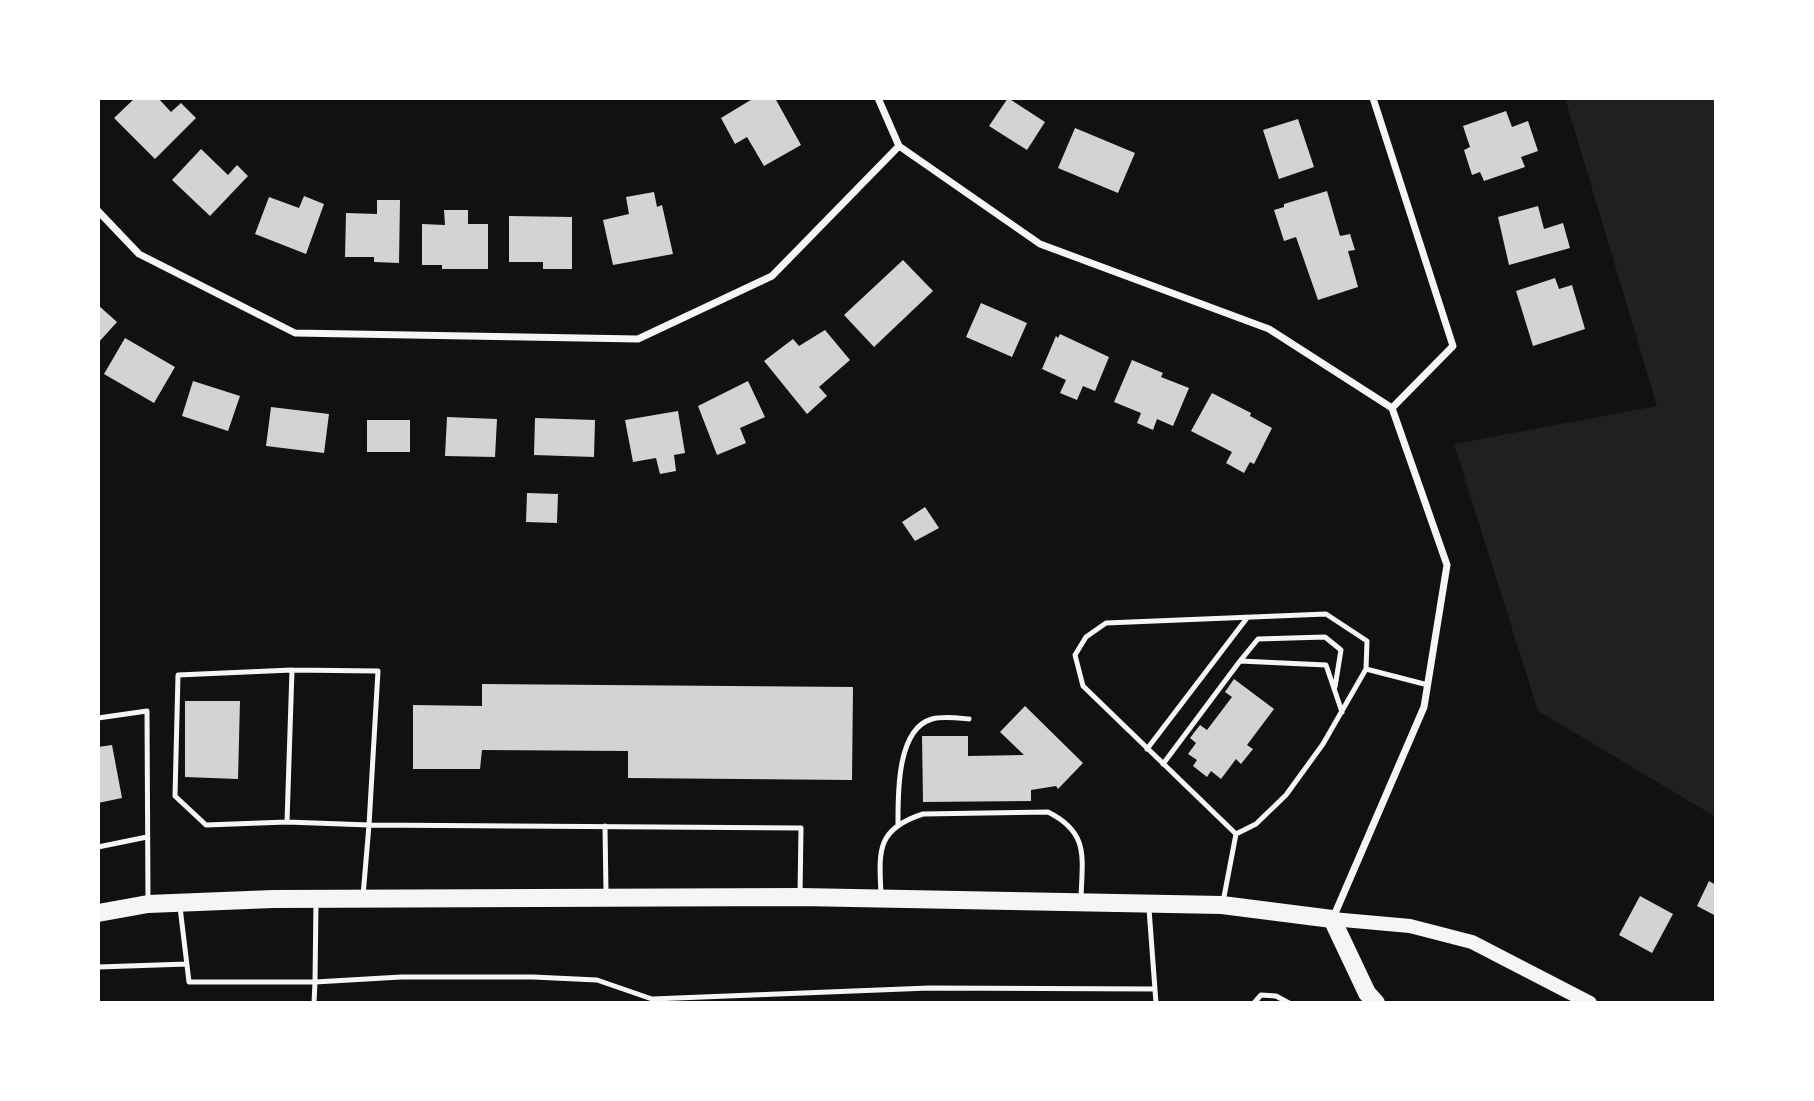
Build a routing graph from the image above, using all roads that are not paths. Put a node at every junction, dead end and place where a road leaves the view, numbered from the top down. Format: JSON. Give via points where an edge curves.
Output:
{"nodes":[{"id":1,"x":878,"y":98,"type":"edge"},
{"id":2,"x":1373,"y":98,"type":"edge"},
{"id":3,"x":899,"y":146,"type":"junction"},
{"id":4,"x":98,"y":211,"type":"edge"},
{"id":5,"x":1392,"y":408,"type":"junction"},
{"id":6,"x":1247,"y":618,"type":"junction"},
{"id":7,"x":1240,"y":661,"type":"junction"},
{"id":8,"x":1366,"y":669,"type":"junction"},
{"id":9,"x":292,"y":670,"type":"junction"},
{"id":10,"x":1428,"y":685,"type":"junction"},
{"id":11,"x":1335,"y":690,"type":"junction"},
{"id":12,"x":1342,"y":712,"type":"junction"},
{"id":13,"x":98,"y":718,"type":"edge"},
{"id":14,"x":970,"y":719,"type":"dead end"},
{"id":15,"x":1147,"y":749,"type":"junction"},
{"id":16,"x":1163,"y":764,"type":"junction"},
{"id":17,"x":287,"y":822,"type":"junction"},
{"id":18,"x":369,"y":825,"type":"junction"},
{"id":19,"x":898,"y":826,"type":"junction"},
{"id":20,"x":605,"y":827,"type":"junction"},
{"id":21,"x":1236,"y":834,"type":"junction"},
{"id":22,"x":148,"y":837,"type":"junction"},
{"id":23,"x":98,"y":847,"type":"edge"},
{"id":24,"x":800,"y":897,"type":"junction"},
{"id":25,"x":881,"y":898,"type":"junction"},
{"id":26,"x":316,"y":899,"type":"junction"},
{"id":27,"x":363,"y":899,"type":"junction"},
{"id":28,"x":607,"y":899,"type":"junction"},
{"id":29,"x":1080,"y":902,"type":"junction"},
{"id":30,"x":180,"y":903,"type":"junction"},
{"id":31,"x":1149,"y":903,"type":"junction"},
{"id":32,"x":148,"y":904,"type":"junction"},
{"id":33,"x":1222,"y":905,"type":"junction"},
{"id":34,"x":98,"y":913,"type":"edge"},
{"id":35,"x":1332,"y":919,"type":"junction"},
{"id":36,"x":187,"y":964,"type":"junction"},
{"id":37,"x":98,"y":967,"type":"edge"},
{"id":38,"x":315,"y":982,"type":"junction"},
{"id":39,"x":1155,"y":989,"type":"junction"},
{"id":40,"x":650,"y":1001,"type":"edge"},
{"id":41,"x":314,"y":1003,"type":"edge"},
{"id":42,"x":1156,"y":1003,"type":"edge"},
{"id":43,"x":1254,"y":1003,"type":"edge"},
{"id":44,"x":1289,"y":1003,"type":"edge"},
{"id":45,"x":1376,"y":1003,"type":"edge"},
{"id":46,"x":1590,"y":1003,"type":"edge"}],
"edges":[{"from":1,"to":3,"type":"street"},
{"from":2,"to":5,"type":"street","via":[[1453,346]]},
{"from":3,"to":4,"type":"street","via":[[772,276],[638,339],[295,333],[139,254]]},
{"from":3,"to":5,"type":"street","via":[[1040,244],[1269,329]]},
{"from":5,"to":10,"type":"street","via":[[1447,565]]},
{"from":6,"to":8,"type":"lane","via":[[1326,614],[1367,641]]},
{"from":6,"to":15,"type":"lane"},
{"from":6,"to":15,"type":"lane","via":[[1106,623],[1086,637],[1075,654],[1083,687]]},
{"from":7,"to":11,"type":"lane","via":[[1326,665]]},
{"from":7,"to":11,"type":"lane","via":[[1258,639],[1325,637],[1341,650]]},
{"from":7,"to":16,"type":"lane"},
{"from":8,"to":10,"type":"lane"},
{"from":8,"to":12,"type":"lane"},
{"from":9,"to":17,"type":"lane"},
{"from":9,"to":17,"type":"lane","via":[[178,675],[175,796],[206,825]]},
{"from":9,"to":18,"type":"lane","via":[[378,671]]},
{"from":10,"to":35,"type":"street","via":[[1424,707]]},
{"from":11,"to":12,"type":"lane"},
{"from":12,"to":21,"type":"lane","via":[[1286,795],[1256,824]]},
{"from":13,"to":22,"type":"lane","via":[[146,711]]},
{"from":14,"to":19,"type":"lane","via":[[934,718],[914,731],[900,774]]},
{"from":15,"to":16,"type":"lane"},
{"from":16,"to":21,"type":"lane"},
{"from":17,"to":18,"type":"lane"},
{"from":18,"to":20,"type":"lane"},
{"from":18,"to":27,"type":"lane"},
{"from":19,"to":25,"type":"lane","via":[[879,852]]},
{"from":19,"to":29,"type":"lane","via":[[923,814],[1048,812],[1065,821],[1081,846]]},
{"from":20,"to":24,"type":"lane","via":[[801,828]]},
{"from":20,"to":28,"type":"lane"},
{"from":21,"to":33,"type":"lane"},
{"from":22,"to":23,"type":"lane"},
{"from":22,"to":32,"type":"lane"},
{"from":24,"to":25,"type":"main road"},
{"from":24,"to":28,"type":"main road"},
{"from":25,"to":29,"type":"main road"},
{"from":26,"to":27,"type":"main road"},
{"from":26,"to":30,"type":"main road"},
{"from":26,"to":38,"type":"lane"},
{"from":27,"to":28,"type":"main road"},
{"from":29,"to":31,"type":"main road"},
{"from":30,"to":32,"type":"main road"},
{"from":30,"to":36,"type":"lane"},
{"from":31,"to":33,"type":"main road"},
{"from":31,"to":39,"type":"lane"},
{"from":32,"to":34,"type":"main road"},
{"from":33,"to":35,"type":"main road"},
{"from":35,"to":45,"type":"main road"},
{"from":35,"to":46,"type":"main road","via":[[1410,926],[1472,942]]},
{"from":36,"to":37,"type":"lane"},
{"from":36,"to":38,"type":"lane","via":[[189,982]]},
{"from":38,"to":40,"type":"lane","via":[[401,977],[597,980]]},
{"from":38,"to":41,"type":"lane"},
{"from":39,"to":40,"type":"lane","via":[[929,988]]},
{"from":39,"to":42,"type":"lane"},
{"from":43,"to":44,"type":"lane","via":[[1261,995]]}]}
